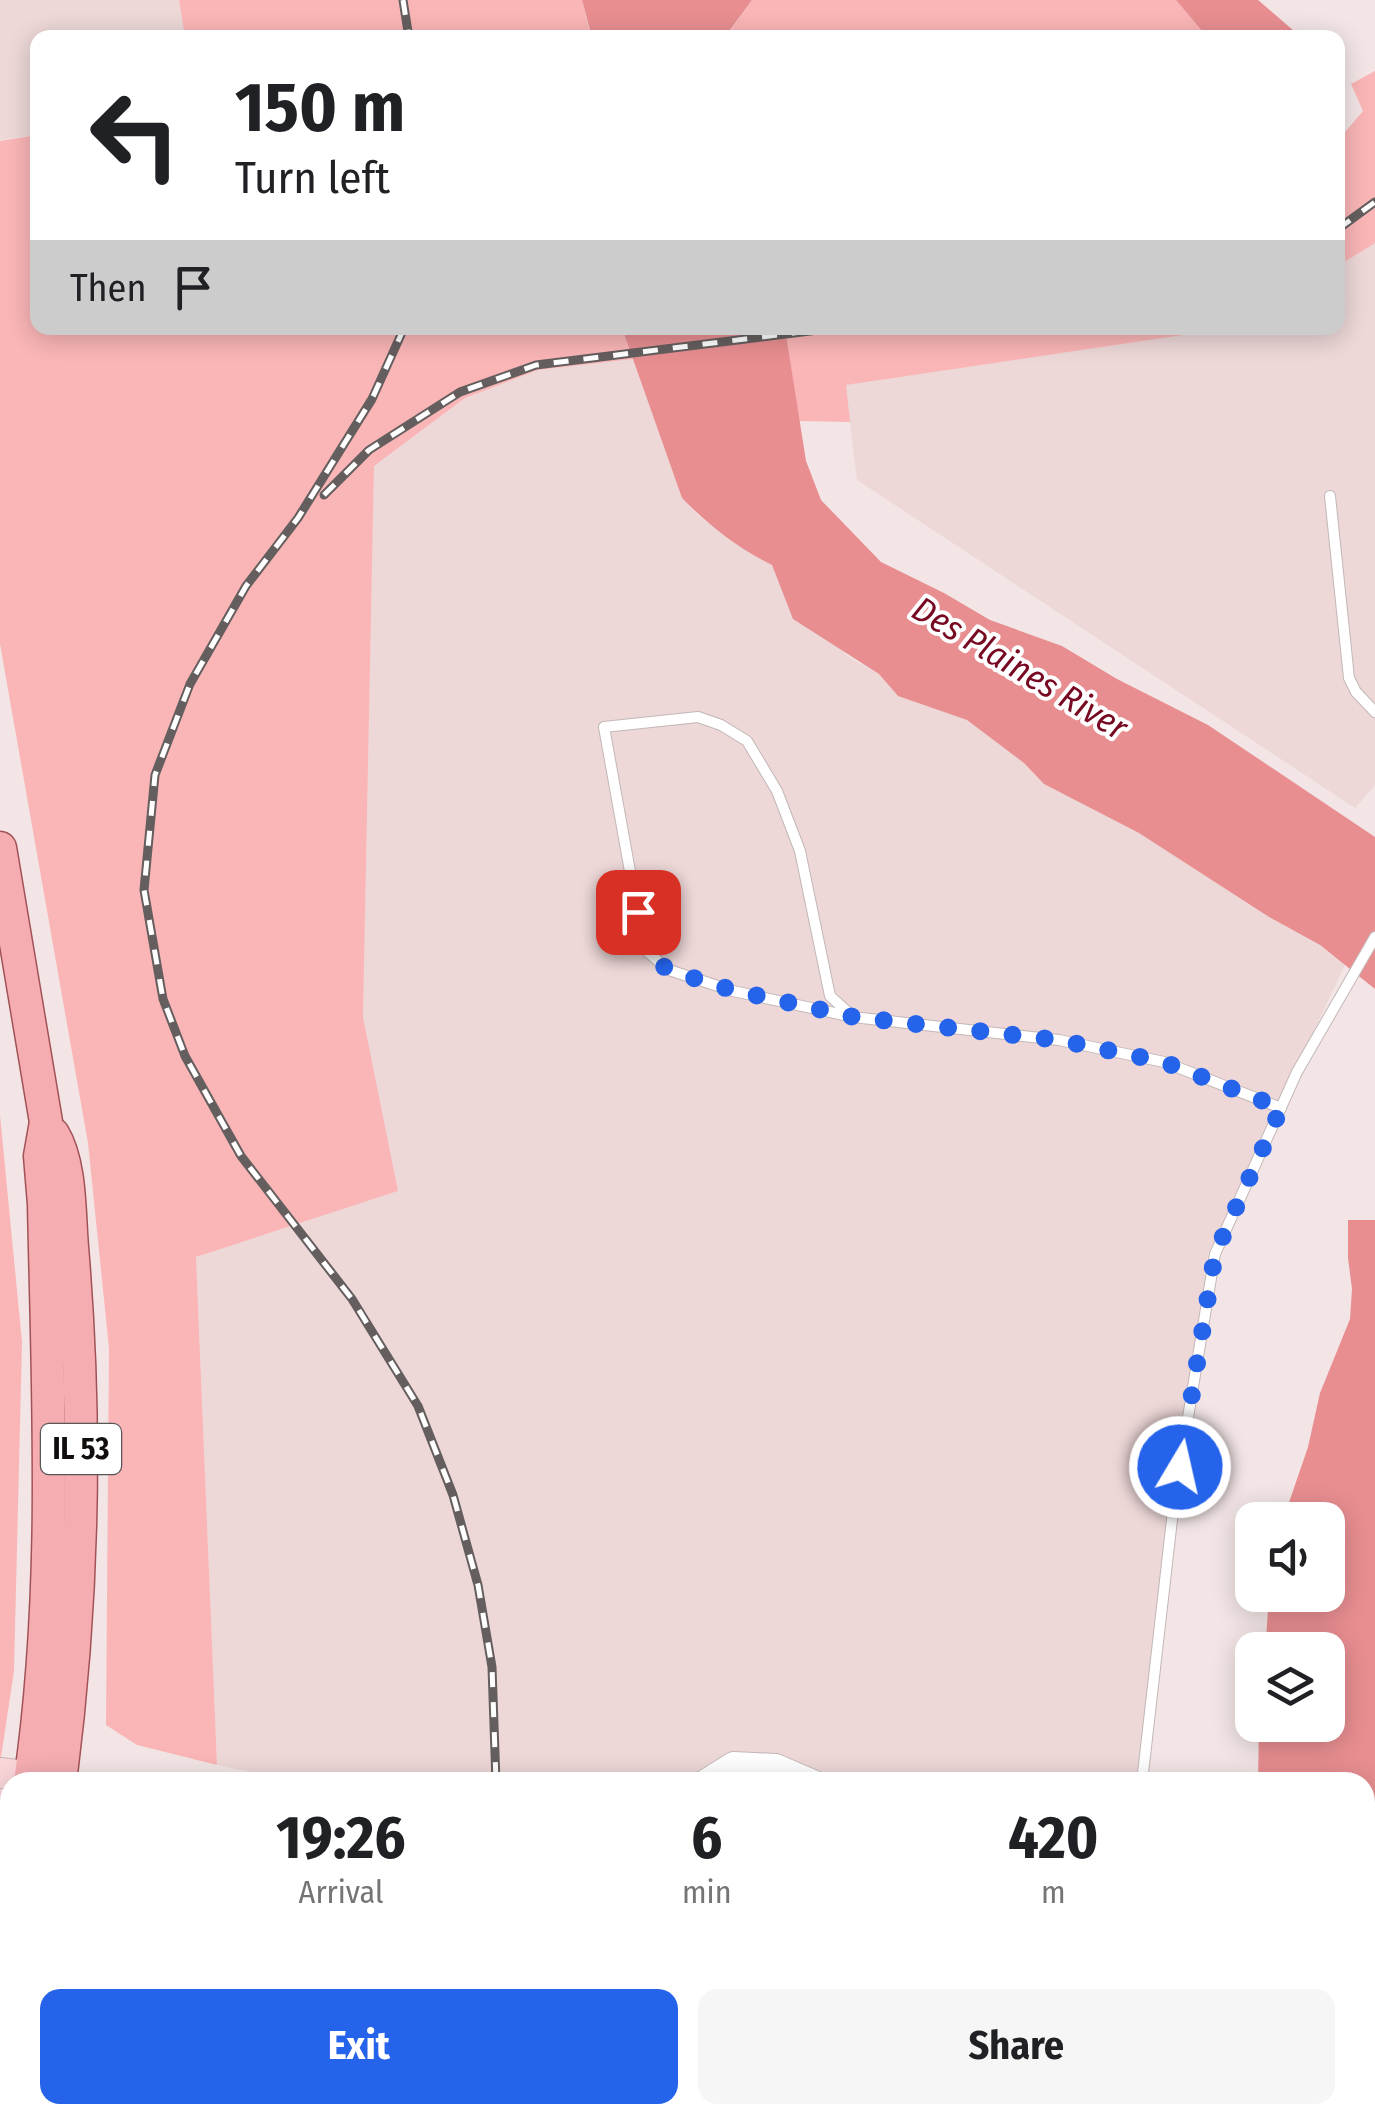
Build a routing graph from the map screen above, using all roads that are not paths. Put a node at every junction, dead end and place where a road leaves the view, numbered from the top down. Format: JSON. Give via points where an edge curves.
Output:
{"nodes":[{"id":1,"x":1330,"y":496,"type":"dead end"},
{"id":2,"x":1375,"y":712,"type":"edge"},
{"id":3,"x":0,"y":848,"type":"edge"},
{"id":4,"x":1375,"y":937,"type":"edge"},
{"id":5,"x":854,"y":1017,"type":"junction"},
{"id":6,"x":1281,"y":1108,"type":"junction"},
{"id":7,"x":45,"y":1772,"type":"edge"},
{"id":8,"x":716,"y":1772,"type":"edge"},
{"id":9,"x":795,"y":1772,"type":"edge"},
{"id":10,"x":1143,"y":1772,"type":"edge"}],
"edges":[{"from":1,"to":2,"type":"lane","via":[[1349,678]]},
{"from":3,"to":7,"type":"main road","number":"IL 53","via":[[46,1122],[60,1145],[80,1424],[75,1631]]},
{"from":4,"to":6,"type":"lane"},
{"from":5,"to":5,"type":"lane","via":[[830,996],[800,850],[778,791],[747,741],[698,717],[604,727],[644,950],[668,970],[716,986]]},
{"from":5,"to":6,"type":"lane","via":[[1059,1040],[1147,1058]]},
{"from":6,"to":10,"type":"lane","via":[[1215,1254],[1174,1502]]},
{"from":8,"to":9,"type":"street","via":[[733,1762]]}]}
